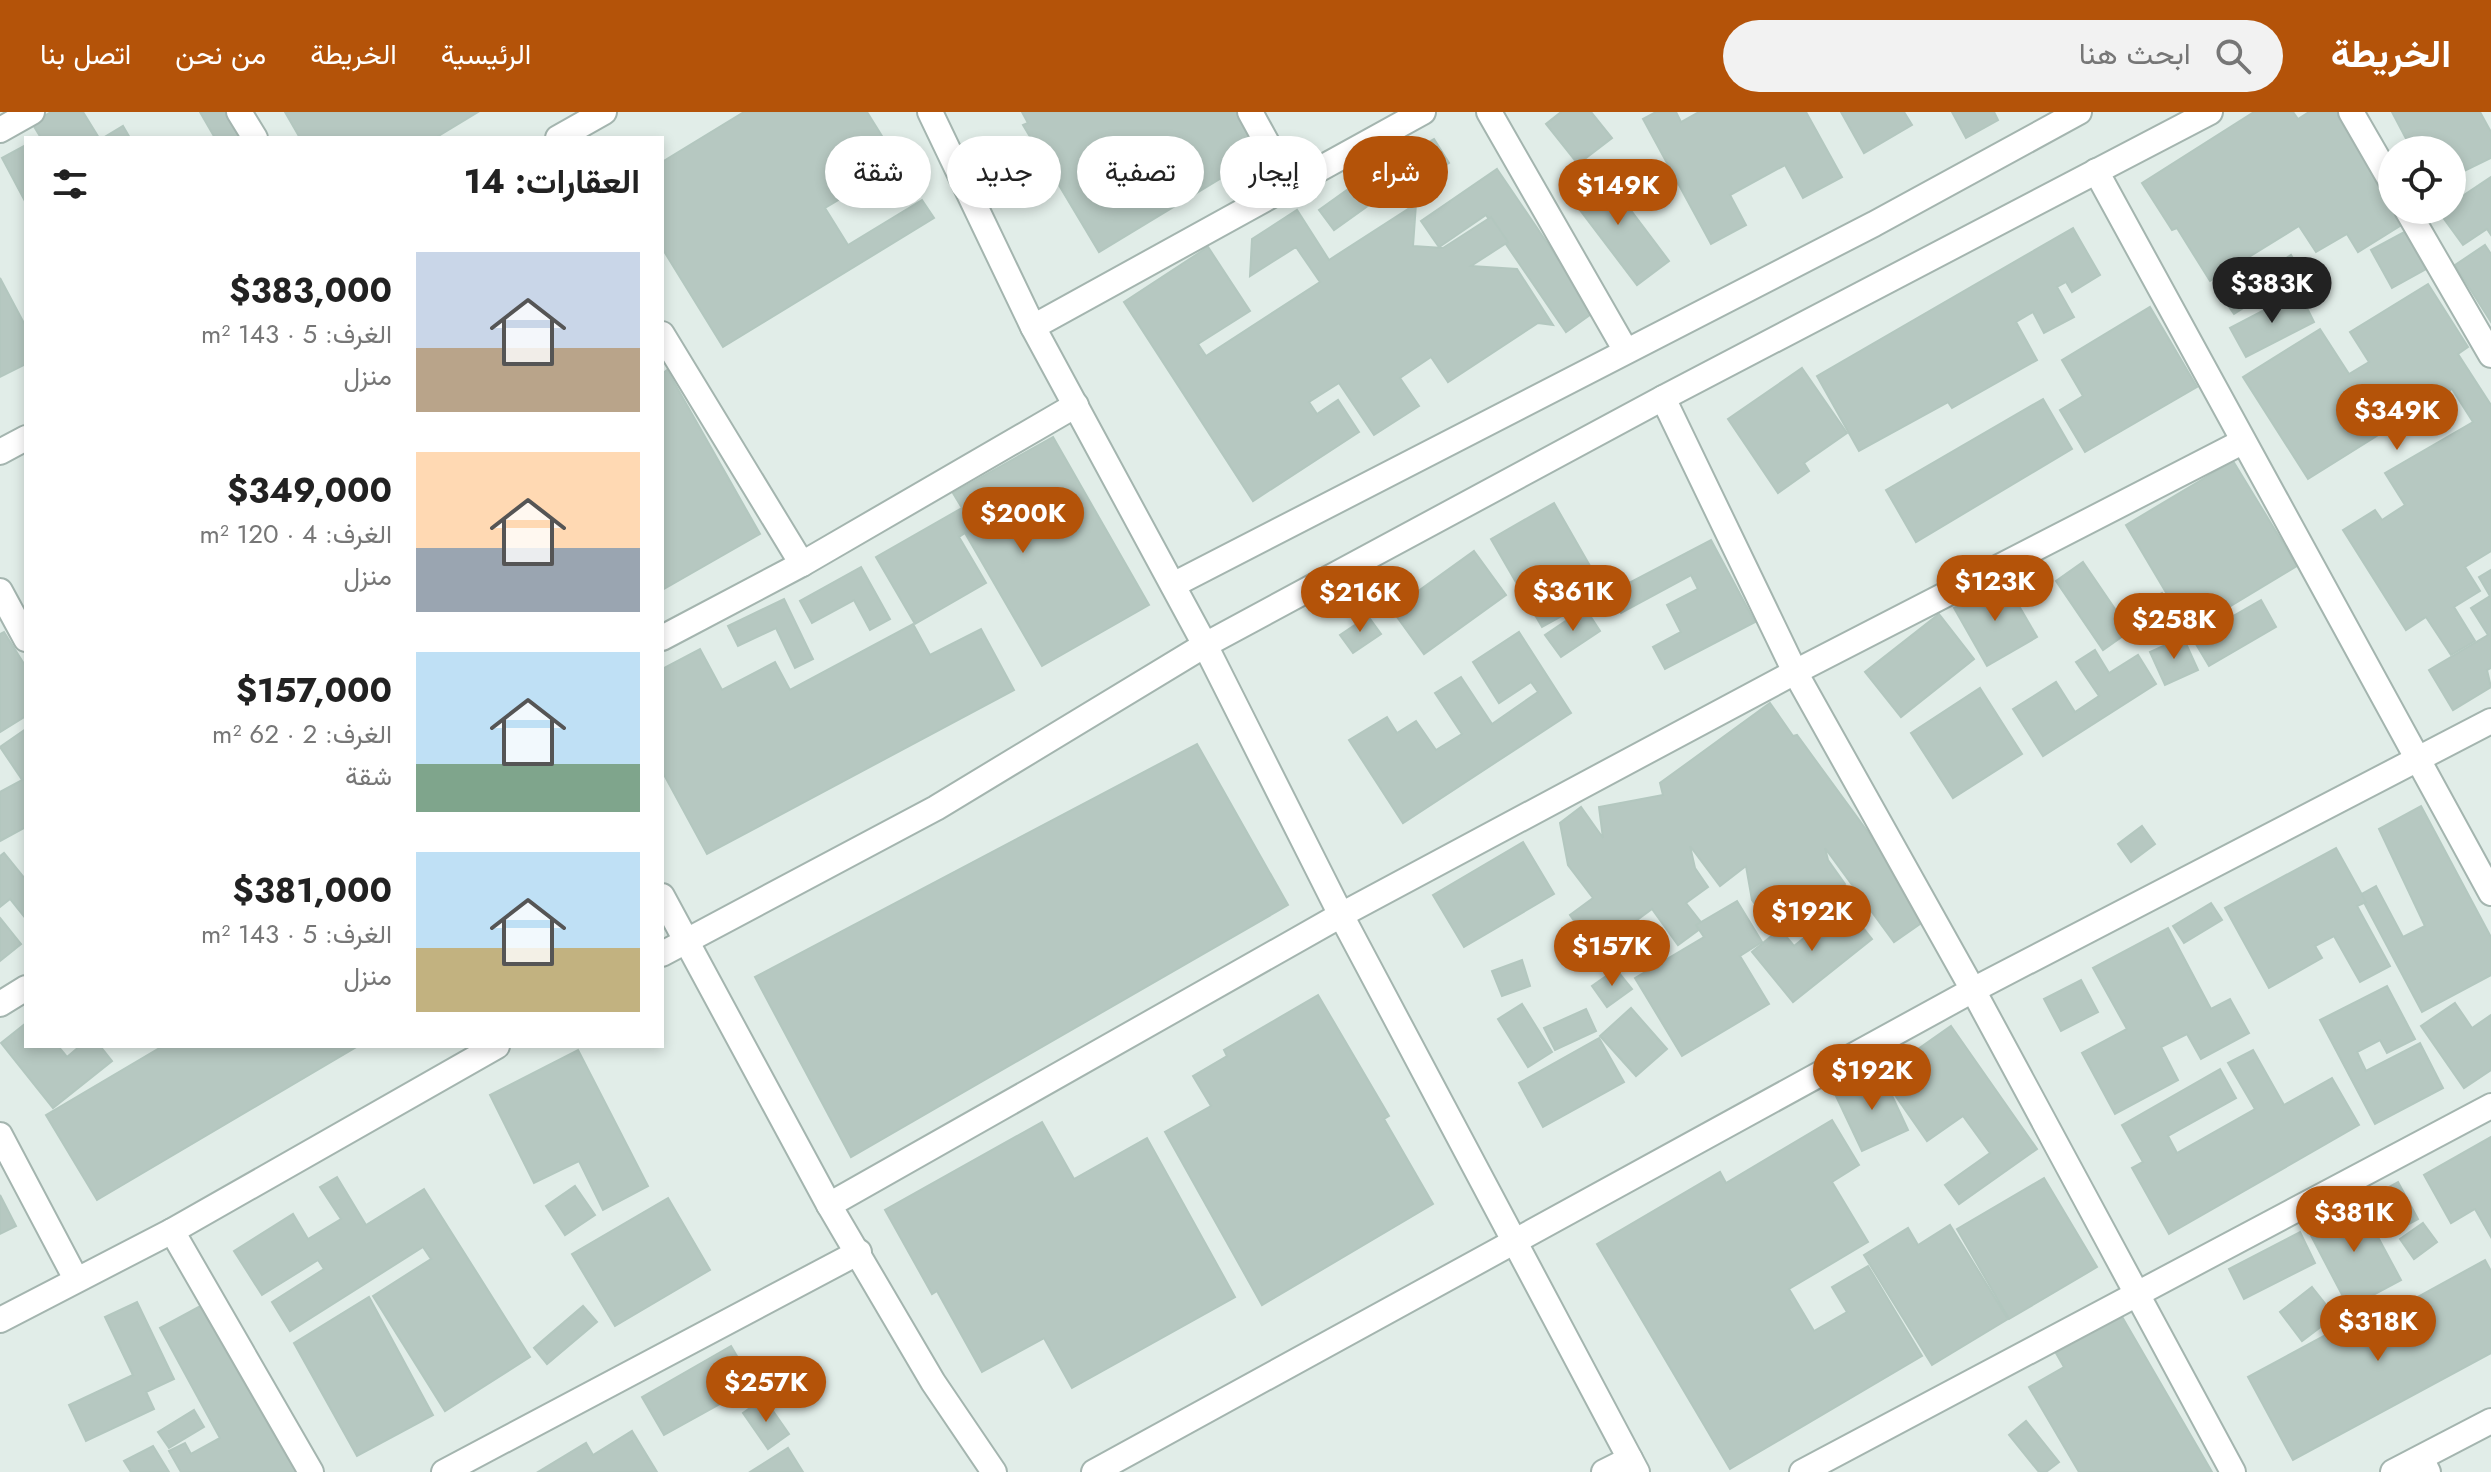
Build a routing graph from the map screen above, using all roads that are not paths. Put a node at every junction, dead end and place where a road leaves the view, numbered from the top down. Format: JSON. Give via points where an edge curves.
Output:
{"nodes":[{"id":1,"x":32,"y":112,"type":"edge"},
{"id":2,"x":239,"y":112,"type":"edge"},
{"id":3,"x":604,"y":112,"type":"edge"},
{"id":4,"x":930,"y":112,"type":"edge"},
{"id":5,"x":1250,"y":112,"type":"edge"},
{"id":6,"x":1423,"y":112,"type":"edge"},
{"id":7,"x":1489,"y":112,"type":"edge"},
{"id":8,"x":2210,"y":112,"type":"edge"},
{"id":9,"x":2351,"y":112,"type":"edge"},
{"id":10,"x":2068,"y":114,"type":"edge"},
{"id":11,"x":0,"y":130,"type":"edge"},
{"id":12,"x":254,"y":136,"type":"edge"},
{"id":13,"x":562,"y":136,"type":"edge"},
{"id":14,"x":1263,"y":136,"type":"edge"},
{"id":15,"x":2378,"y":159,"type":"edge"},
{"id":16,"x":1327,"y":165,"type":"edge"},
{"id":17,"x":2096,"y":171,"type":"junction"},
{"id":18,"x":1248,"y":208,"type":"edge"},
{"id":19,"x":2415,"y":224,"type":"edge"},
{"id":20,"x":1033,"y":327,"type":"junction"},
{"id":21,"x":664,"y":337,"type":"edge"},
{"id":22,"x":1626,"y":351,"type":"junction"},
{"id":23,"x":2491,"y":355,"type":"edge"},
{"id":24,"x":1663,"y":398,"type":"junction"},
{"id":25,"x":1076,"y":405,"type":"junction"},
{"id":26,"x":24,"y":439,"type":"edge"},
{"id":27,"x":2242,"y":442,"type":"junction"},
{"id":28,"x":0,"y":452,"type":"edge"},
{"id":29,"x":802,"y":564,"type":"junction"},
{"id":30,"x":1173,"y":585,"type":"junction"},
{"id":31,"x":0,"y":591,"type":"edge"},
{"id":32,"x":24,"y":635,"type":"edge"},
{"id":33,"x":664,"y":637,"type":"edge"},
{"id":34,"x":1205,"y":645,"type":"junction"},
{"id":35,"x":1795,"y":672,"type":"junction"},
{"id":36,"x":2491,"y":721,"type":"edge"},
{"id":37,"x":2419,"y":760,"type":"junction"},
{"id":38,"x":2491,"y":893,"type":"edge"},
{"id":39,"x":664,"y":900,"type":"edge"},
{"id":40,"x":1341,"y":915,"type":"junction"},
{"id":41,"x":685,"y":941,"type":"junction"},
{"id":42,"x":664,"y":953,"type":"edge"},
{"id":43,"x":24,"y":989,"type":"edge"},
{"id":44,"x":1973,"y":990,"type":"junction"},
{"id":45,"x":0,"y":1004,"type":"edge"},
{"id":46,"x":482,"y":1050,"type":"edge"},
{"id":47,"x":2491,"y":1106,"type":"edge"},
{"id":48,"x":0,"y":1135,"type":"edge"},
{"id":49,"x":829,"y":1205,"type":"junction"},
{"id":50,"x":172,"y":1231,"type":"junction"},
{"id":51,"x":1516,"y":1239,"type":"junction"},
{"id":52,"x":859,"y":1252,"type":"junction"},
{"id":53,"x":76,"y":1279,"type":"junction"},
{"id":54,"x":2138,"y":1295,"type":"junction"},
{"id":55,"x":0,"y":1320,"type":"edge"},
{"id":56,"x":2491,"y":1421,"type":"edge"},
{"id":57,"x":1634,"y":1465,"type":"edge"},
{"id":58,"x":2425,"y":1465,"type":"edge"},
{"id":59,"x":311,"y":1472,"type":"edge"},
{"id":60,"x":444,"y":1472,"type":"edge"},
{"id":61,"x":994,"y":1472,"type":"edge"},
{"id":62,"x":1094,"y":1472,"type":"edge"},
{"id":63,"x":1604,"y":1472,"type":"edge"},
{"id":64,"x":1802,"y":1472,"type":"edge"},
{"id":65,"x":2233,"y":1472,"type":"edge"},
{"id":66,"x":2393,"y":1472,"type":"edge"}],
"edges":[{"from":1,"to":11,"type":"street"},
{"from":2,"to":12,"type":"street"},
{"from":3,"to":13,"type":"street"},
{"from":4,"to":20,"type":"street"},
{"from":5,"to":14,"type":"street"},
{"from":6,"to":16,"type":"street"},
{"from":7,"to":22,"type":"street"},
{"from":8,"to":17,"type":"street"},
{"from":9,"to":15,"type":"street"},
{"from":10,"to":22,"type":"street"},
{"from":17,"to":24,"type":"street"},
{"from":17,"to":27,"type":"street"},
{"from":18,"to":20,"type":"street"},
{"from":19,"to":23,"type":"street"},
{"from":20,"to":25,"type":"street"},
{"from":21,"to":29,"type":"street"},
{"from":22,"to":30,"type":"street"},
{"from":24,"to":34,"type":"street"},
{"from":24,"to":35,"type":"street"},
{"from":25,"to":29,"type":"street"},
{"from":25,"to":30,"type":"street"},
{"from":26,"to":28,"type":"street"},
{"from":27,"to":35,"type":"street"},
{"from":27,"to":37,"type":"street"},
{"from":29,"to":33,"type":"street"},
{"from":30,"to":34,"type":"street"},
{"from":31,"to":32,"type":"street"},
{"from":34,"to":40,"type":"street"},
{"from":34,"to":41,"type":"street","via":[[936,808]]},
{"from":35,"to":40,"type":"street"},
{"from":35,"to":44,"type":"street"},
{"from":36,"to":37,"type":"street"},
{"from":37,"to":38,"type":"street"},
{"from":37,"to":44,"type":"street"},
{"from":39,"to":41,"type":"street"},
{"from":40,"to":49,"type":"street"},
{"from":40,"to":51,"type":"street"},
{"from":41,"to":42,"type":"street"},
{"from":41,"to":49,"type":"street"},
{"from":43,"to":45,"type":"street"},
{"from":44,"to":51,"type":"street"},
{"from":44,"to":54,"type":"street"},
{"from":46,"to":50,"type":"street"},
{"from":47,"to":54,"type":"street"},
{"from":48,"to":53,"type":"street"},
{"from":49,"to":52,"type":"street"},
{"from":50,"to":53,"type":"street"},
{"from":50,"to":59,"type":"street"},
{"from":51,"to":57,"type":"street"},
{"from":51,"to":62,"type":"street"},
{"from":52,"to":60,"type":"street"},
{"from":52,"to":61,"type":"street","via":[[933,1382]]},
{"from":53,"to":55,"type":"street"},
{"from":54,"to":64,"type":"street"},
{"from":54,"to":65,"type":"street"},
{"from":56,"to":58,"type":"street"},
{"from":57,"to":63,"type":"street"},
{"from":58,"to":66,"type":"street"}]}
